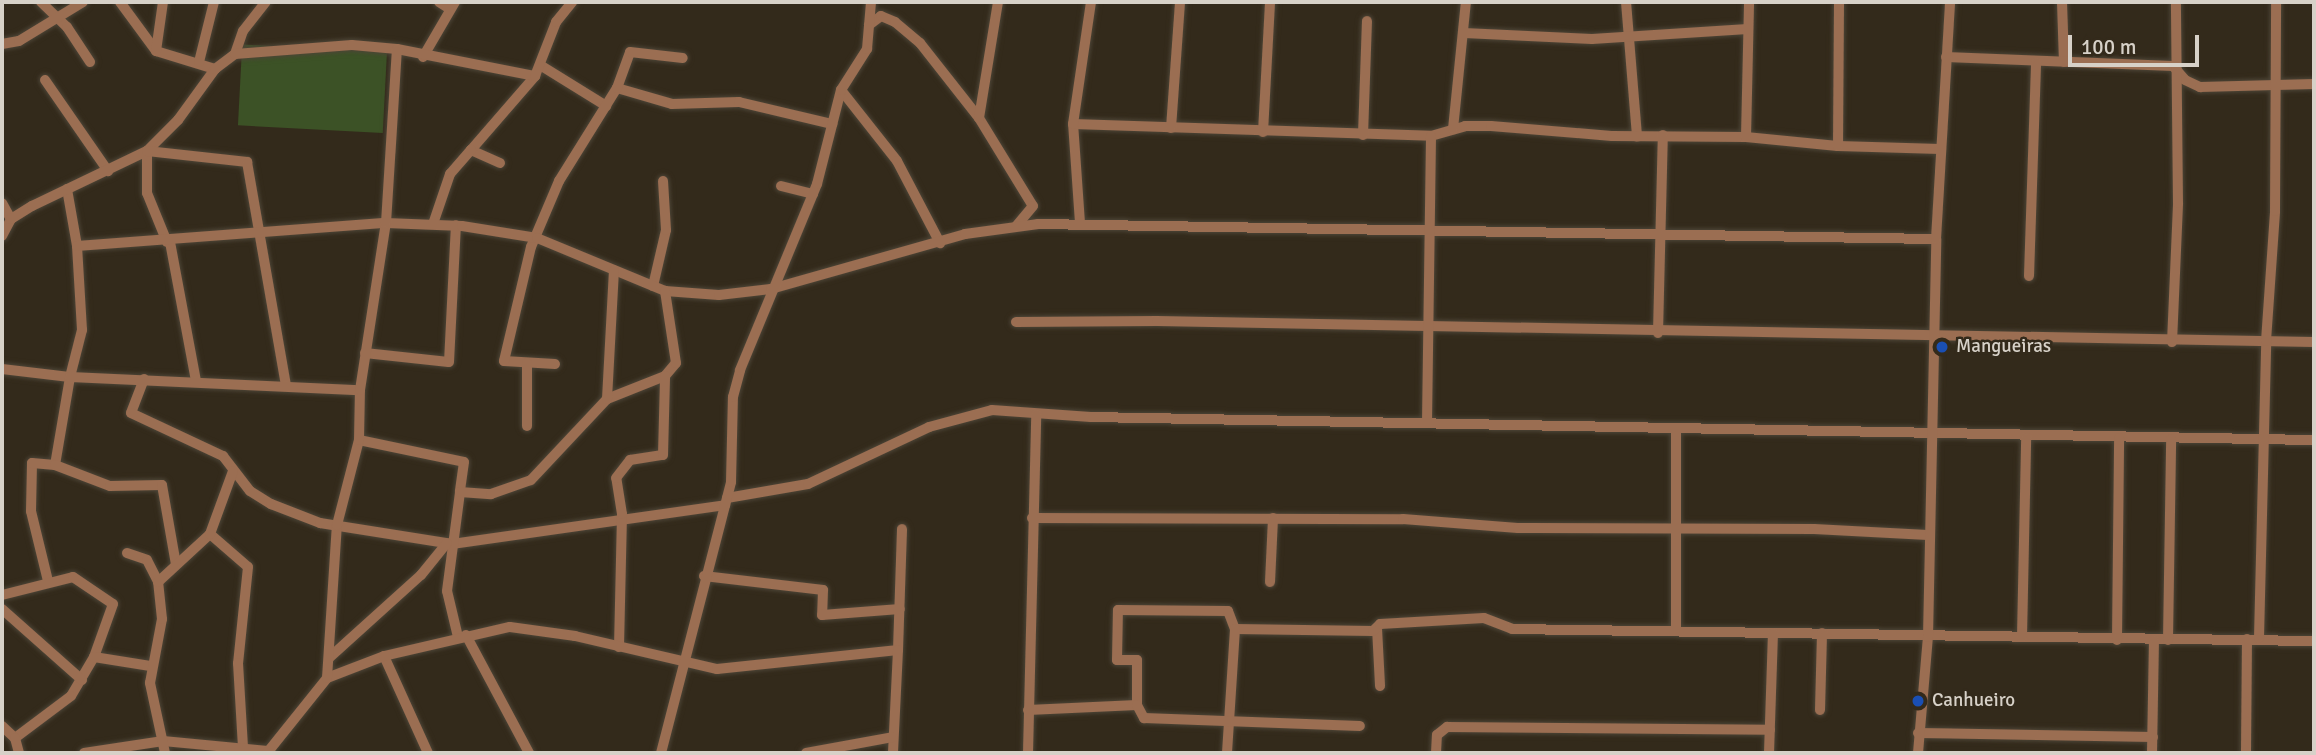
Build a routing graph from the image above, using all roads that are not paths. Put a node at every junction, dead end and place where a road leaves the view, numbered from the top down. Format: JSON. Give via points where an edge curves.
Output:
{"nodes":[{"id":1,"x":41,"y":2,"type":"edge"},
{"id":2,"x":83,"y":2,"type":"edge"},
{"id":3,"x":120,"y":2,"type":"edge"},
{"id":4,"x":163,"y":2,"type":"edge"},
{"id":5,"x":214,"y":2,"type":"edge"},
{"id":6,"x":266,"y":2,"type":"edge"},
{"id":7,"x":439,"y":2,"type":"edge"},
{"id":8,"x":572,"y":2,"type":"edge"},
{"id":9,"x":872,"y":2,"type":"edge"},
{"id":10,"x":998,"y":2,"type":"edge"},
{"id":11,"x":1091,"y":2,"type":"edge"},
{"id":12,"x":1180,"y":2,"type":"edge"},
{"id":13,"x":1270,"y":2,"type":"edge"},
{"id":14,"x":1466,"y":2,"type":"edge"},
{"id":15,"x":1626,"y":2,"type":"edge"},
{"id":16,"x":1749,"y":2,"type":"edge"},
{"id":17,"x":1839,"y":2,"type":"edge"},
{"id":18,"x":1950,"y":2,"type":"edge"},
{"id":19,"x":2062,"y":2,"type":"edge"},
{"id":20,"x":2176,"y":2,"type":"edge"},
{"id":21,"x":2276,"y":2,"type":"edge"},
{"id":22,"x":452,"y":5,"type":"edge"},
{"id":23,"x":57,"y":16,"type":"junction"},
{"id":24,"x":1367,"y":21,"type":"dead end"},
{"id":25,"x":869,"y":25,"type":"junction"},
{"id":26,"x":1748,"y":29,"type":"junction"},
{"id":27,"x":1464,"y":33,"type":"junction"},
{"id":28,"x":1628,"y":36,"type":"junction"},
{"id":29,"x":2,"y":44,"type":"edge"},
{"id":30,"x":397,"y":49,"type":"junction"},
{"id":31,"x":156,"y":51,"type":"junction"},
{"id":32,"x":235,"y":54,"type":"junction"},
{"id":33,"x":424,"y":57,"type":"junction"},
{"id":34,"x":1947,"y":57,"type":"junction"},
{"id":35,"x":683,"y":58,"type":"dead end"},
{"id":36,"x":90,"y":62,"type":"dead end"},
{"id":37,"x":199,"y":62,"type":"junction"},
{"id":38,"x":2036,"y":62,"type":"junction"},
{"id":39,"x":2064,"y":62,"type":"junction"},
{"id":40,"x":540,"y":65,"type":"junction"},
{"id":41,"x":2173,"y":66,"type":"junction"},
{"id":42,"x":215,"y":69,"type":"junction"},
{"id":43,"x":535,"y":76,"type":"junction"},
{"id":44,"x":45,"y":80,"type":"dead end"},
{"id":45,"x":2277,"y":83,"type":"junction"},
{"id":46,"x":2314,"y":84,"type":"edge"},
{"id":47,"x":617,"y":88,"type":"junction"},
{"id":48,"x":841,"y":90,"type":"junction"},
{"id":49,"x":606,"y":106,"type":"junction"},
{"id":50,"x":979,"y":118,"type":"junction"},
{"id":51,"x":832,"y":124,"type":"junction"},
{"id":52,"x":1073,"y":124,"type":"junction"},
{"id":53,"x":1171,"y":128,"type":"junction"},
{"id":54,"x":1453,"y":129,"type":"junction"},
{"id":55,"x":1264,"y":132,"type":"junction"},
{"id":56,"x":1363,"y":135,"type":"junction"},
{"id":57,"x":1663,"y":135,"type":"junction"},
{"id":58,"x":1431,"y":136,"type":"junction"},
{"id":59,"x":1636,"y":137,"type":"junction"},
{"id":60,"x":1746,"y":137,"type":"junction"},
{"id":61,"x":1838,"y":146,"type":"junction"},
{"id":62,"x":1940,"y":149,"type":"junction"},
{"id":63,"x":471,"y":150,"type":"junction"},
{"id":64,"x":147,"y":151,"type":"junction"},
{"id":65,"x":500,"y":163,"type":"dead end"},
{"id":66,"x":108,"y":171,"type":"junction"},
{"id":67,"x":663,"y":181,"type":"dead end"},
{"id":68,"x":780,"y":186,"type":"dead end"},
{"id":69,"x":67,"y":189,"type":"junction"},
{"id":70,"x":813,"y":194,"type":"junction"},
{"id":71,"x":2,"y":203,"type":"edge"},
{"id":72,"x":11,"y":219,"type":"junction"},
{"id":73,"x":386,"y":223,"type":"junction"},
{"id":74,"x":1080,"y":223,"type":"junction"},
{"id":75,"x":433,"y":224,"type":"junction"},
{"id":76,"x":456,"y":225,"type":"junction"},
{"id":77,"x":1016,"y":226,"type":"junction"},
{"id":78,"x":1430,"y":228,"type":"junction"},
{"id":79,"x":1660,"y":233,"type":"junction"},
{"id":80,"x":257,"y":235,"type":"junction"},
{"id":81,"x":2,"y":236,"type":"edge"},
{"id":82,"x":537,"y":238,"type":"junction"},
{"id":83,"x":1936,"y":239,"type":"junction"},
{"id":84,"x":168,"y":242,"type":"junction"},
{"id":85,"x":940,"y":243,"type":"junction"},
{"id":86,"x":77,"y":246,"type":"junction"},
{"id":87,"x":614,"y":270,"type":"junction"},
{"id":88,"x":2028,"y":276,"type":"dead end"},
{"id":89,"x":653,"y":286,"type":"junction"},
{"id":90,"x":771,"y":289,"type":"junction"},
{"id":91,"x":665,"y":291,"type":"junction"},
{"id":92,"x":1016,"y":322,"type":"dead end"},
{"id":93,"x":1429,"y":328,"type":"junction"},
{"id":94,"x":1658,"y":333,"type":"junction"},
{"id":95,"x":1935,"y":337,"type":"junction"},
{"id":96,"x":2266,"y":341,"type":"junction"},
{"id":97,"x":2172,"y":342,"type":"junction"},
{"id":98,"x":2314,"y":342,"type":"edge"},
{"id":99,"x":365,"y":353,"type":"junction"},
{"id":100,"x":527,"y":363,"type":"junction"},
{"id":101,"x":555,"y":364,"type":"dead end"},
{"id":102,"x":2,"y":369,"type":"edge"},
{"id":103,"x":665,"y":376,"type":"junction"},
{"id":104,"x":70,"y":377,"type":"junction"},
{"id":105,"x":144,"y":379,"type":"junction"},
{"id":106,"x":196,"y":381,"type":"junction"},
{"id":107,"x":286,"y":385,"type":"junction"},
{"id":108,"x":360,"y":390,"type":"junction"},
{"id":109,"x":607,"y":399,"type":"junction"},
{"id":110,"x":1036,"y":414,"type":"junction"},
{"id":111,"x":1427,"y":423,"type":"junction"},
{"id":112,"x":527,"y":426,"type":"dead end"},
{"id":113,"x":1676,"y":430,"type":"junction"},
{"id":114,"x":1930,"y":436,"type":"junction"},
{"id":115,"x":2026,"y":438,"type":"junction"},
{"id":116,"x":2119,"y":438,"type":"junction"},
{"id":117,"x":2171,"y":439,"type":"junction"},
{"id":118,"x":2262,"y":439,"type":"junction"},
{"id":119,"x":359,"y":440,"type":"junction"},
{"id":120,"x":2314,"y":440,"type":"edge"},
{"id":121,"x":55,"y":465,"type":"junction"},
{"id":122,"x":233,"y":471,"type":"junction"},
{"id":123,"x":460,"y":492,"type":"junction"},
{"id":124,"x":726,"y":502,"type":"junction"},
{"id":125,"x":1032,"y":518,"type":"junction"},
{"id":126,"x":1273,"y":518,"type":"junction"},
{"id":127,"x":621,"y":520,"type":"junction"},
{"id":128,"x":337,"y":525,"type":"junction"},
{"id":129,"x":1675,"y":527,"type":"junction"},
{"id":130,"x":902,"y":528,"type":"dead end"},
{"id":131,"x":210,"y":534,"type":"junction"},
{"id":132,"x":1928,"y":535,"type":"junction"},
{"id":133,"x":449,"y":543,"type":"junction"},
{"id":134,"x":127,"y":553,"type":"dead end"},
{"id":135,"x":176,"y":564,"type":"junction"},
{"id":136,"x":704,"y":576,"type":"junction"},
{"id":137,"x":48,"y":581,"type":"junction"},
{"id":138,"x":158,"y":582,"type":"junction"},
{"id":139,"x":1270,"y":582,"type":"dead end"},
{"id":140,"x":2,"y":595,"type":"edge"},
{"id":141,"x":2,"y":609,"type":"edge"},
{"id":142,"x":900,"y":609,"type":"junction"},
{"id":143,"x":1377,"y":628,"type":"junction"},
{"id":144,"x":1235,"y":629,"type":"junction"},
{"id":145,"x":1675,"y":631,"type":"junction"},
{"id":146,"x":1773,"y":633,"type":"junction"},
{"id":147,"x":1822,"y":633,"type":"junction"},
{"id":148,"x":462,"y":636,"type":"junction"},
{"id":149,"x":1928,"y":637,"type":"junction"},
{"id":150,"x":2022,"y":637,"type":"junction"},
{"id":151,"x":2259,"y":638,"type":"junction"},
{"id":152,"x":2247,"y":639,"type":"junction"},
{"id":153,"x":2117,"y":640,"type":"junction"},
{"id":154,"x":2154,"y":640,"type":"junction"},
{"id":155,"x":2168,"y":640,"type":"junction"},
{"id":156,"x":2314,"y":641,"type":"edge"},
{"id":157,"x":619,"y":647,"type":"junction"},
{"id":158,"x":898,"y":650,"type":"junction"},
{"id":159,"x":384,"y":656,"type":"junction"},
{"id":160,"x":94,"y":657,"type":"junction"},
{"id":161,"x":329,"y":658,"type":"junction"},
{"id":162,"x":685,"y":664,"type":"junction"},
{"id":163,"x":150,"y":666,"type":"junction"},
{"id":164,"x":327,"y":678,"type":"junction"},
{"id":165,"x":82,"y":680,"type":"junction"},
{"id":166,"x":1380,"y":686,"type":"dead end"},
{"id":167,"x":1138,"y":705,"type":"junction"},
{"id":168,"x":1028,"y":710,"type":"junction"},
{"id":169,"x":1820,"y":710,"type":"dead end"},
{"id":170,"x":1228,"y":724,"type":"junction"},
{"id":171,"x":2,"y":726,"type":"edge"},
{"id":172,"x":1360,"y":726,"type":"dead end"},
{"id":173,"x":1770,"y":730,"type":"junction"},
{"id":174,"x":1918,"y":733,"type":"junction"},
{"id":175,"x":893,"y":737,"type":"junction"},
{"id":176,"x":2153,"y":737,"type":"junction"},
{"id":177,"x":15,"y":738,"type":"junction"},
{"id":178,"x":163,"y":741,"type":"junction"},
{"id":179,"x":243,"y":747,"type":"junction"},
{"id":180,"x":267,"y":752,"type":"edge"},
{"id":181,"x":19,"y":753,"type":"edge"},
{"id":182,"x":84,"y":753,"type":"edge"},
{"id":183,"x":165,"y":753,"type":"edge"},
{"id":184,"x":428,"y":753,"type":"edge"},
{"id":185,"x":528,"y":753,"type":"edge"},
{"id":186,"x":661,"y":753,"type":"edge"},
{"id":187,"x":806,"y":753,"type":"edge"},
{"id":188,"x":893,"y":753,"type":"edge"},
{"id":189,"x":1028,"y":753,"type":"edge"},
{"id":190,"x":1227,"y":753,"type":"edge"},
{"id":191,"x":1436,"y":753,"type":"edge"},
{"id":192,"x":1769,"y":753,"type":"edge"},
{"id":193,"x":1918,"y":753,"type":"edge"},
{"id":194,"x":2152,"y":753,"type":"edge"},
{"id":195,"x":2246,"y":753,"type":"edge"}],
"edges":[{"from":1,"to":23,"type":"street"},
{"from":2,"to":23,"type":"street"},
{"from":3,"to":31,"type":"street"},
{"from":4,"to":31,"type":"street"},
{"from":5,"to":37,"type":"street"},
{"from":6,"to":32,"type":"street","via":[[243,31]]},
{"from":7,"to":22,"type":"street"},
{"from":8,"to":40,"type":"street","via":[[556,22]]},
{"from":9,"to":25,"type":"street"},
{"from":10,"to":50,"type":"street"},
{"from":11,"to":52,"type":"street"},
{"from":12,"to":53,"type":"street"},
{"from":13,"to":55,"type":"street"},
{"from":14,"to":27,"type":"street"},
{"from":15,"to":28,"type":"street"},
{"from":16,"to":26,"type":"street"},
{"from":17,"to":61,"type":"street"},
{"from":18,"to":34,"type":"street"},
{"from":19,"to":39,"type":"street"},
{"from":20,"to":41,"type":"street"},
{"from":21,"to":45,"type":"street"},
{"from":22,"to":33,"type":"street"},
{"from":23,"to":29,"type":"street","via":[[19,41]]},
{"from":23,"to":36,"type":"street"},
{"from":24,"to":56,"type":"street"},
{"from":25,"to":48,"type":"street","via":[[867,49]]},
{"from":25,"to":50,"type":"street","via":[[881,16],[920,43]]},
{"from":26,"to":28,"type":"street"},
{"from":26,"to":60,"type":"street"},
{"from":27,"to":28,"type":"street","via":[[1526,39]]},
{"from":27,"to":54,"type":"street"},
{"from":28,"to":59,"type":"street"},
{"from":30,"to":32,"type":"street","via":[[352,45]]},
{"from":30,"to":33,"type":"street"},
{"from":30,"to":73,"type":"street"},
{"from":31,"to":37,"type":"street"},
{"from":32,"to":42,"type":"street"},
{"from":33,"to":43,"type":"street"},
{"from":34,"to":38,"type":"street"},
{"from":34,"to":62,"type":"street"},
{"from":35,"to":47,"type":"street","via":[[630,52]]},
{"from":37,"to":42,"type":"street"},
{"from":38,"to":39,"type":"street"},
{"from":38,"to":88,"type":"street"},
{"from":39,"to":41,"type":"street"},
{"from":40,"to":43,"type":"street"},
{"from":40,"to":49,"type":"street"},
{"from":41,"to":45,"type":"street","via":[[2185,80],[2200,87]]},
{"from":41,"to":97,"type":"street","via":[[2178,203]]},
{"from":42,"to":64,"type":"street","via":[[178,120]]},
{"from":43,"to":63,"type":"street"},
{"from":44,"to":66,"type":"street"},
{"from":45,"to":46,"type":"street"},
{"from":45,"to":96,"type":"street"},
{"from":47,"to":49,"type":"street"},
{"from":47,"to":51,"type":"street","via":[[672,104],[739,102]]},
{"from":48,"to":51,"type":"street"},
{"from":48,"to":85,"type":"street","via":[[897,160]]},
{"from":49,"to":82,"type":"street","via":[[559,181]]},
{"from":50,"to":77,"type":"street","via":[[1033,205]]},
{"from":51,"to":70,"type":"street"},
{"from":52,"to":53,"type":"street"},
{"from":52,"to":74,"type":"street"},
{"from":53,"to":55,"type":"street"},
{"from":54,"to":58,"type":"street"},
{"from":54,"to":59,"type":"street","via":[[1491,126]]},
{"from":55,"to":56,"type":"street"},
{"from":56,"to":58,"type":"street"},
{"from":57,"to":59,"type":"street"},
{"from":57,"to":60,"type":"street"},
{"from":57,"to":79,"type":"street"},
{"from":58,"to":78,"type":"street"},
{"from":60,"to":61,"type":"street"},
{"from":61,"to":62,"type":"street"},
{"from":62,"to":83,"type":"street"},
{"from":63,"to":65,"type":"street"},
{"from":63,"to":75,"type":"street","via":[[450,174]]},
{"from":64,"to":66,"type":"street"},
{"from":64,"to":80,"type":"street","via":[[247,162]]},
{"from":64,"to":84,"type":"street","via":[[147,192]]},
{"from":66,"to":69,"type":"street"},
{"from":67,"to":89,"type":"street","via":[[666,230]]},
{"from":68,"to":70,"type":"street"},
{"from":69,"to":72,"type":"street"},
{"from":69,"to":86,"type":"street"},
{"from":70,"to":90,"type":"street"},
{"from":71,"to":72,"type":"street"},
{"from":72,"to":81,"type":"street"},
{"from":73,"to":75,"type":"street"},
{"from":73,"to":80,"type":"street"},
{"from":73,"to":99,"type":"street"},
{"from":74,"to":77,"type":"street"},
{"from":74,"to":78,"type":"street"},
{"from":75,"to":76,"type":"street"},
{"from":76,"to":82,"type":"street"},
{"from":76,"to":99,"type":"street","via":[[449,362]]},
{"from":77,"to":85,"type":"street"},
{"from":78,"to":79,"type":"street"},
{"from":78,"to":93,"type":"street"},
{"from":79,"to":83,"type":"street"},
{"from":79,"to":94,"type":"street"},
{"from":80,"to":84,"type":"street"},
{"from":80,"to":107,"type":"street"},
{"from":82,"to":87,"type":"street"},
{"from":82,"to":100,"type":"street","via":[[504,361]]},
{"from":83,"to":95,"type":"street"},
{"from":84,"to":86,"type":"street"},
{"from":84,"to":106,"type":"street"},
{"from":85,"to":90,"type":"street","via":[[849,264]]},
{"from":86,"to":104,"type":"street","via":[[82,330]]},
{"from":87,"to":89,"type":"street"},
{"from":87,"to":109,"type":"street"},
{"from":89,"to":91,"type":"street"},
{"from":90,"to":91,"type":"street","via":[[737,295]]},
{"from":90,"to":124,"type":"street","via":[[733,397]]},
{"from":91,"to":103,"type":"street","via":[[676,363]]},
{"from":92,"to":93,"type":"street"},
{"from":93,"to":94,"type":"street"},
{"from":93,"to":111,"type":"street"},
{"from":94,"to":95,"type":"street"},
{"from":95,"to":97,"type":"street"},
{"from":95,"to":114,"type":"street"},
{"from":96,"to":97,"type":"street"},
{"from":96,"to":98,"type":"street"},
{"from":96,"to":118,"type":"street"},
{"from":99,"to":108,"type":"street"},
{"from":100,"to":101,"type":"street"},
{"from":100,"to":112,"type":"street"},
{"from":102,"to":104,"type":"street"},
{"from":103,"to":109,"type":"street"},
{"from":103,"to":127,"type":"street","via":[[663,455],[630,460],[618,473]]},
{"from":104,"to":105,"type":"street"},
{"from":104,"to":121,"type":"street"},
{"from":105,"to":106,"type":"street"},
{"from":105,"to":122,"type":"street","via":[[131,413],[223,456]]},
{"from":106,"to":107,"type":"street"},
{"from":107,"to":108,"type":"street"},
{"from":108,"to":119,"type":"street"},
{"from":109,"to":123,"type":"street","via":[[531,480],[491,494]]},
{"from":110,"to":111,"type":"street"},
{"from":110,"to":124,"type":"street","via":[[982,411],[929,427],[808,484]]},
{"from":110,"to":125,"type":"street"},
{"from":111,"to":113,"type":"street"},
{"from":113,"to":114,"type":"street"},
{"from":113,"to":129,"type":"street"},
{"from":114,"to":115,"type":"street"},
{"from":114,"to":132,"type":"street"},
{"from":115,"to":116,"type":"street"},
{"from":115,"to":150,"type":"street"},
{"from":116,"to":117,"type":"street"},
{"from":116,"to":153,"type":"street"},
{"from":117,"to":118,"type":"street"},
{"from":117,"to":155,"type":"street"},
{"from":118,"to":120,"type":"street"},
{"from":118,"to":151,"type":"street"},
{"from":119,"to":123,"type":"street","via":[[464,462]]},
{"from":119,"to":128,"type":"street"},
{"from":121,"to":135,"type":"street","via":[[110,486],[162,485]]},
{"from":121,"to":137,"type":"street","via":[[32,463],[31,511]]},
{"from":122,"to":128,"type":"street","via":[[250,491],[271,504],[299,517]]},
{"from":122,"to":131,"type":"street"},
{"from":123,"to":133,"type":"street"},
{"from":124,"to":127,"type":"street"},
{"from":124,"to":136,"type":"street"},
{"from":125,"to":126,"type":"street"},
{"from":125,"to":168,"type":"street"},
{"from":126,"to":129,"type":"street","via":[[1404,519],[1518,528]]},
{"from":126,"to":139,"type":"street"},
{"from":127,"to":133,"type":"street"},
{"from":127,"to":157,"type":"street"},
{"from":128,"to":133,"type":"street"},
{"from":128,"to":161,"type":"street"},
{"from":129,"to":132,"type":"street"},
{"from":129,"to":145,"type":"street"},
{"from":130,"to":142,"type":"street"},
{"from":131,"to":135,"type":"street"},
{"from":131,"to":179,"type":"street","via":[[248,567],[239,663]]},
{"from":132,"to":149,"type":"street"},
{"from":133,"to":148,"type":"street","via":[[447,591]]},
{"from":133,"to":161,"type":"street","via":[[421,575]]},
{"from":134,"to":138,"type":"street","via":[[147,560]]},
{"from":135,"to":138,"type":"street"},
{"from":136,"to":142,"type":"street","via":[[822,590],[822,615]]},
{"from":136,"to":162,"type":"street"},
{"from":137,"to":140,"type":"street"},
{"from":137,"to":160,"type":"street","via":[[73,577],[113,604]]},
{"from":138,"to":163,"type":"street","via":[[162,619]]},
{"from":141,"to":165,"type":"street"},
{"from":142,"to":158,"type":"street"},
{"from":143,"to":144,"type":"street","via":[[1324,633]]},
{"from":143,"to":145,"type":"street","via":[[1484,618],[1512,629]]},
{"from":143,"to":166,"type":"street"},
{"from":144,"to":167,"type":"street","via":[[1232,615],[1223,610],[1118,610],[1117,660],[1137,660]]},
{"from":144,"to":170,"type":"street"},
{"from":145,"to":146,"type":"street"},
{"from":146,"to":147,"type":"street"},
{"from":146,"to":173,"type":"street"},
{"from":147,"to":149,"type":"street"},
{"from":147,"to":169,"type":"street"},
{"from":148,"to":157,"type":"street","via":[[510,627]]},
{"from":148,"to":159,"type":"street"},
{"from":148,"to":185,"type":"street"},
{"from":149,"to":150,"type":"street"},
{"from":149,"to":174,"type":"street"},
{"from":150,"to":153,"type":"street"},
{"from":151,"to":152,"type":"street"},
{"from":151,"to":156,"type":"street"},
{"from":152,"to":155,"type":"street"},
{"from":152,"to":195,"type":"street"},
{"from":153,"to":154,"type":"street"},
{"from":154,"to":155,"type":"street"},
{"from":154,"to":176,"type":"street"},
{"from":157,"to":162,"type":"street"},
{"from":158,"to":162,"type":"street","via":[[739,669]]},
{"from":158,"to":175,"type":"street"},
{"from":159,"to":164,"type":"street"},
{"from":159,"to":184,"type":"street"},
{"from":160,"to":163,"type":"street"},
{"from":160,"to":165,"type":"street"},
{"from":161,"to":164,"type":"street"},
{"from":162,"to":186,"type":"street"},
{"from":163,"to":178,"type":"street"},
{"from":164,"to":180,"type":"street"},
{"from":165,"to":177,"type":"street","via":[[71,696]]},
{"from":167,"to":168,"type":"street"},
{"from":167,"to":170,"type":"street","via":[[1144,718]]},
{"from":168,"to":189,"type":"street"},
{"from":170,"to":172,"type":"street"},
{"from":170,"to":190,"type":"street"},
{"from":171,"to":177,"type":"street"},
{"from":173,"to":191,"type":"street","via":[[1447,727],[1437,735]]},
{"from":173,"to":192,"type":"street"},
{"from":174,"to":176,"type":"street"},
{"from":174,"to":193,"type":"street"},
{"from":175,"to":187,"type":"street"},
{"from":175,"to":188,"type":"street"},
{"from":176,"to":194,"type":"street"},
{"from":177,"to":181,"type":"street"},
{"from":178,"to":179,"type":"street"},
{"from":178,"to":182,"type":"street"},
{"from":178,"to":183,"type":"street"},
{"from":179,"to":180,"type":"street"}]}
